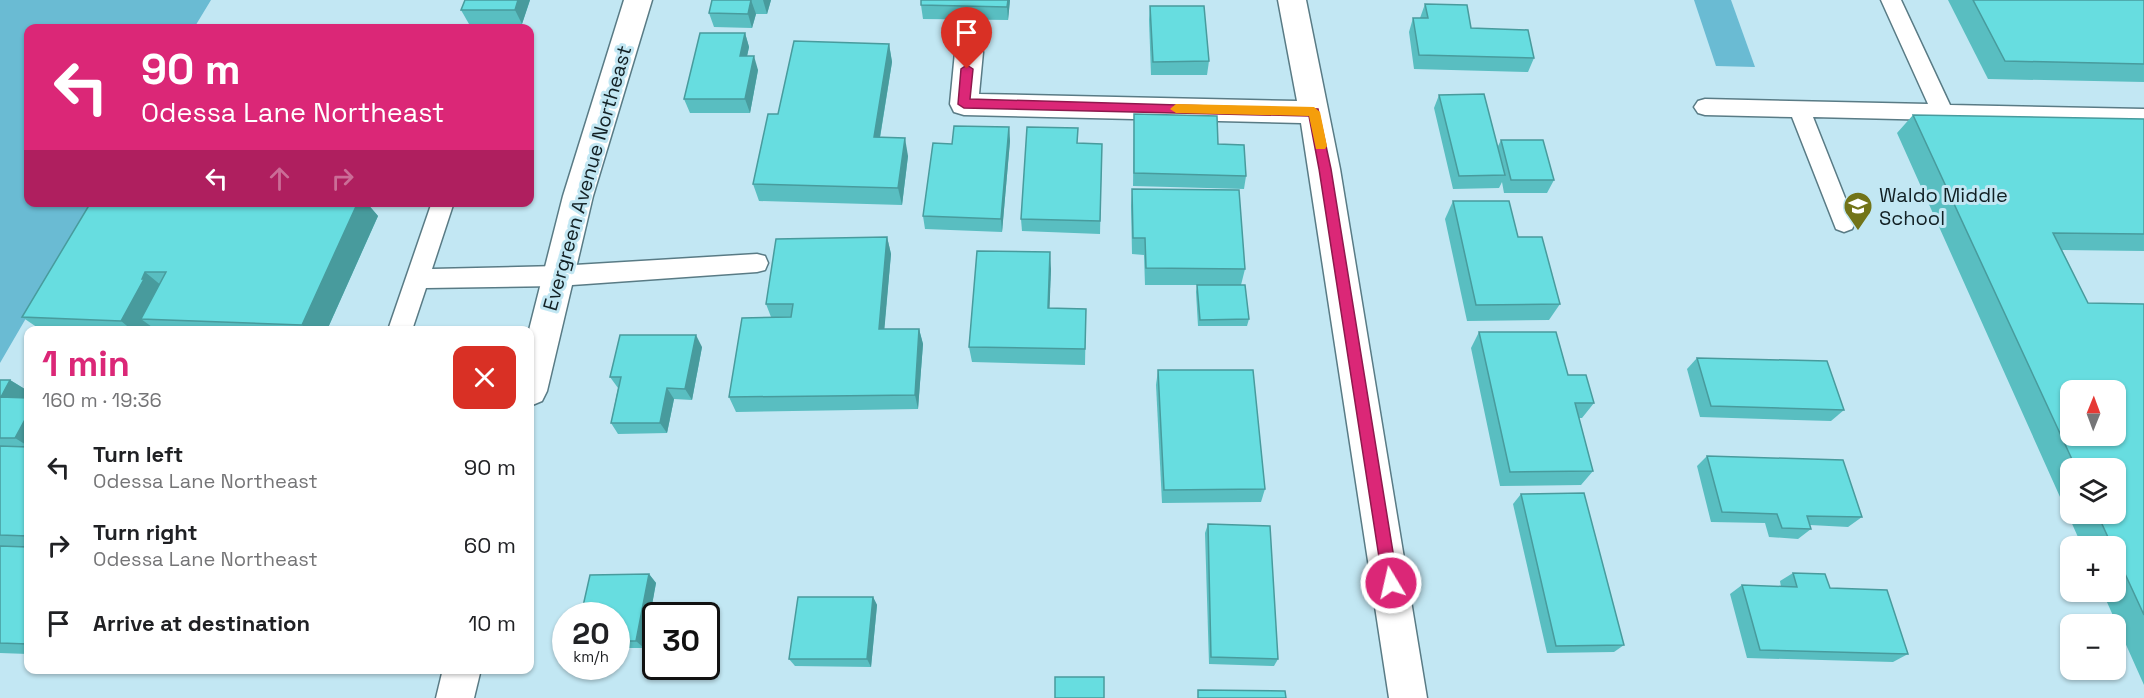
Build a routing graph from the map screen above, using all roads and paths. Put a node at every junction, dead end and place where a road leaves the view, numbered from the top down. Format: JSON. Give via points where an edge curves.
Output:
{"nodes":[{"id":1,"x":638,"y":0,"type":"edge"},
{"id":2,"x":1292,"y":0,"type":"edge"},
{"id":3,"x":1891,"y":0,"type":"edge"},
{"id":4,"x":969,"y":52,"type":"dead end"},
{"id":5,"x":1705,"y":107,"type":"dead end"},
{"id":6,"x":1800,"y":110,"type":"junction"},
{"id":7,"x":1314,"y":112,"type":"junction"},
{"id":8,"x":1943,"y":113,"type":"junction"},
{"id":9,"x":2144,"y":117,"type":"edge"},
{"id":10,"x":441,"y":207,"type":"edge"},
{"id":11,"x":1844,"y":223,"type":"dead end"},
{"id":12,"x":757,"y":263,"type":"dead end"},
{"id":13,"x":558,"y":276,"type":"junction"},
{"id":14,"x":417,"y":279,"type":"junction"},
{"id":15,"x":401,"y":326,"type":"edge"},
{"id":16,"x":534,"y":375,"type":"edge"},
{"id":17,"x":461,"y":674,"type":"edge"},
{"id":18,"x":455,"y":698,"type":"edge"},
{"id":19,"x":1408,"y":698,"type":"edge"}],
"edges":[{"from":1,"to":13,"type":"street","name":"Evergreen Avenue Northeast","via":[[578,196]]},
{"from":2,"to":7,"type":"street"},
{"from":3,"to":8,"type":"lane"},
{"from":4,"to":7,"type":"street","via":[[964,104]]},
{"from":5,"to":6,"type":"lane"},
{"from":6,"to":8,"type":"lane"},
{"from":6,"to":11,"type":"lane"},
{"from":7,"to":19,"type":"street"},
{"from":8,"to":9,"type":"lane"},
{"from":10,"to":14,"type":"lane"},
{"from":12,"to":13,"type":"lane"},
{"from":13,"to":14,"type":"lane"},
{"from":13,"to":16,"type":"street","name":"Evergreen Avenue Northeast"},
{"from":14,"to":15,"type":"lane"},
{"from":17,"to":18,"type":"street"}]}
